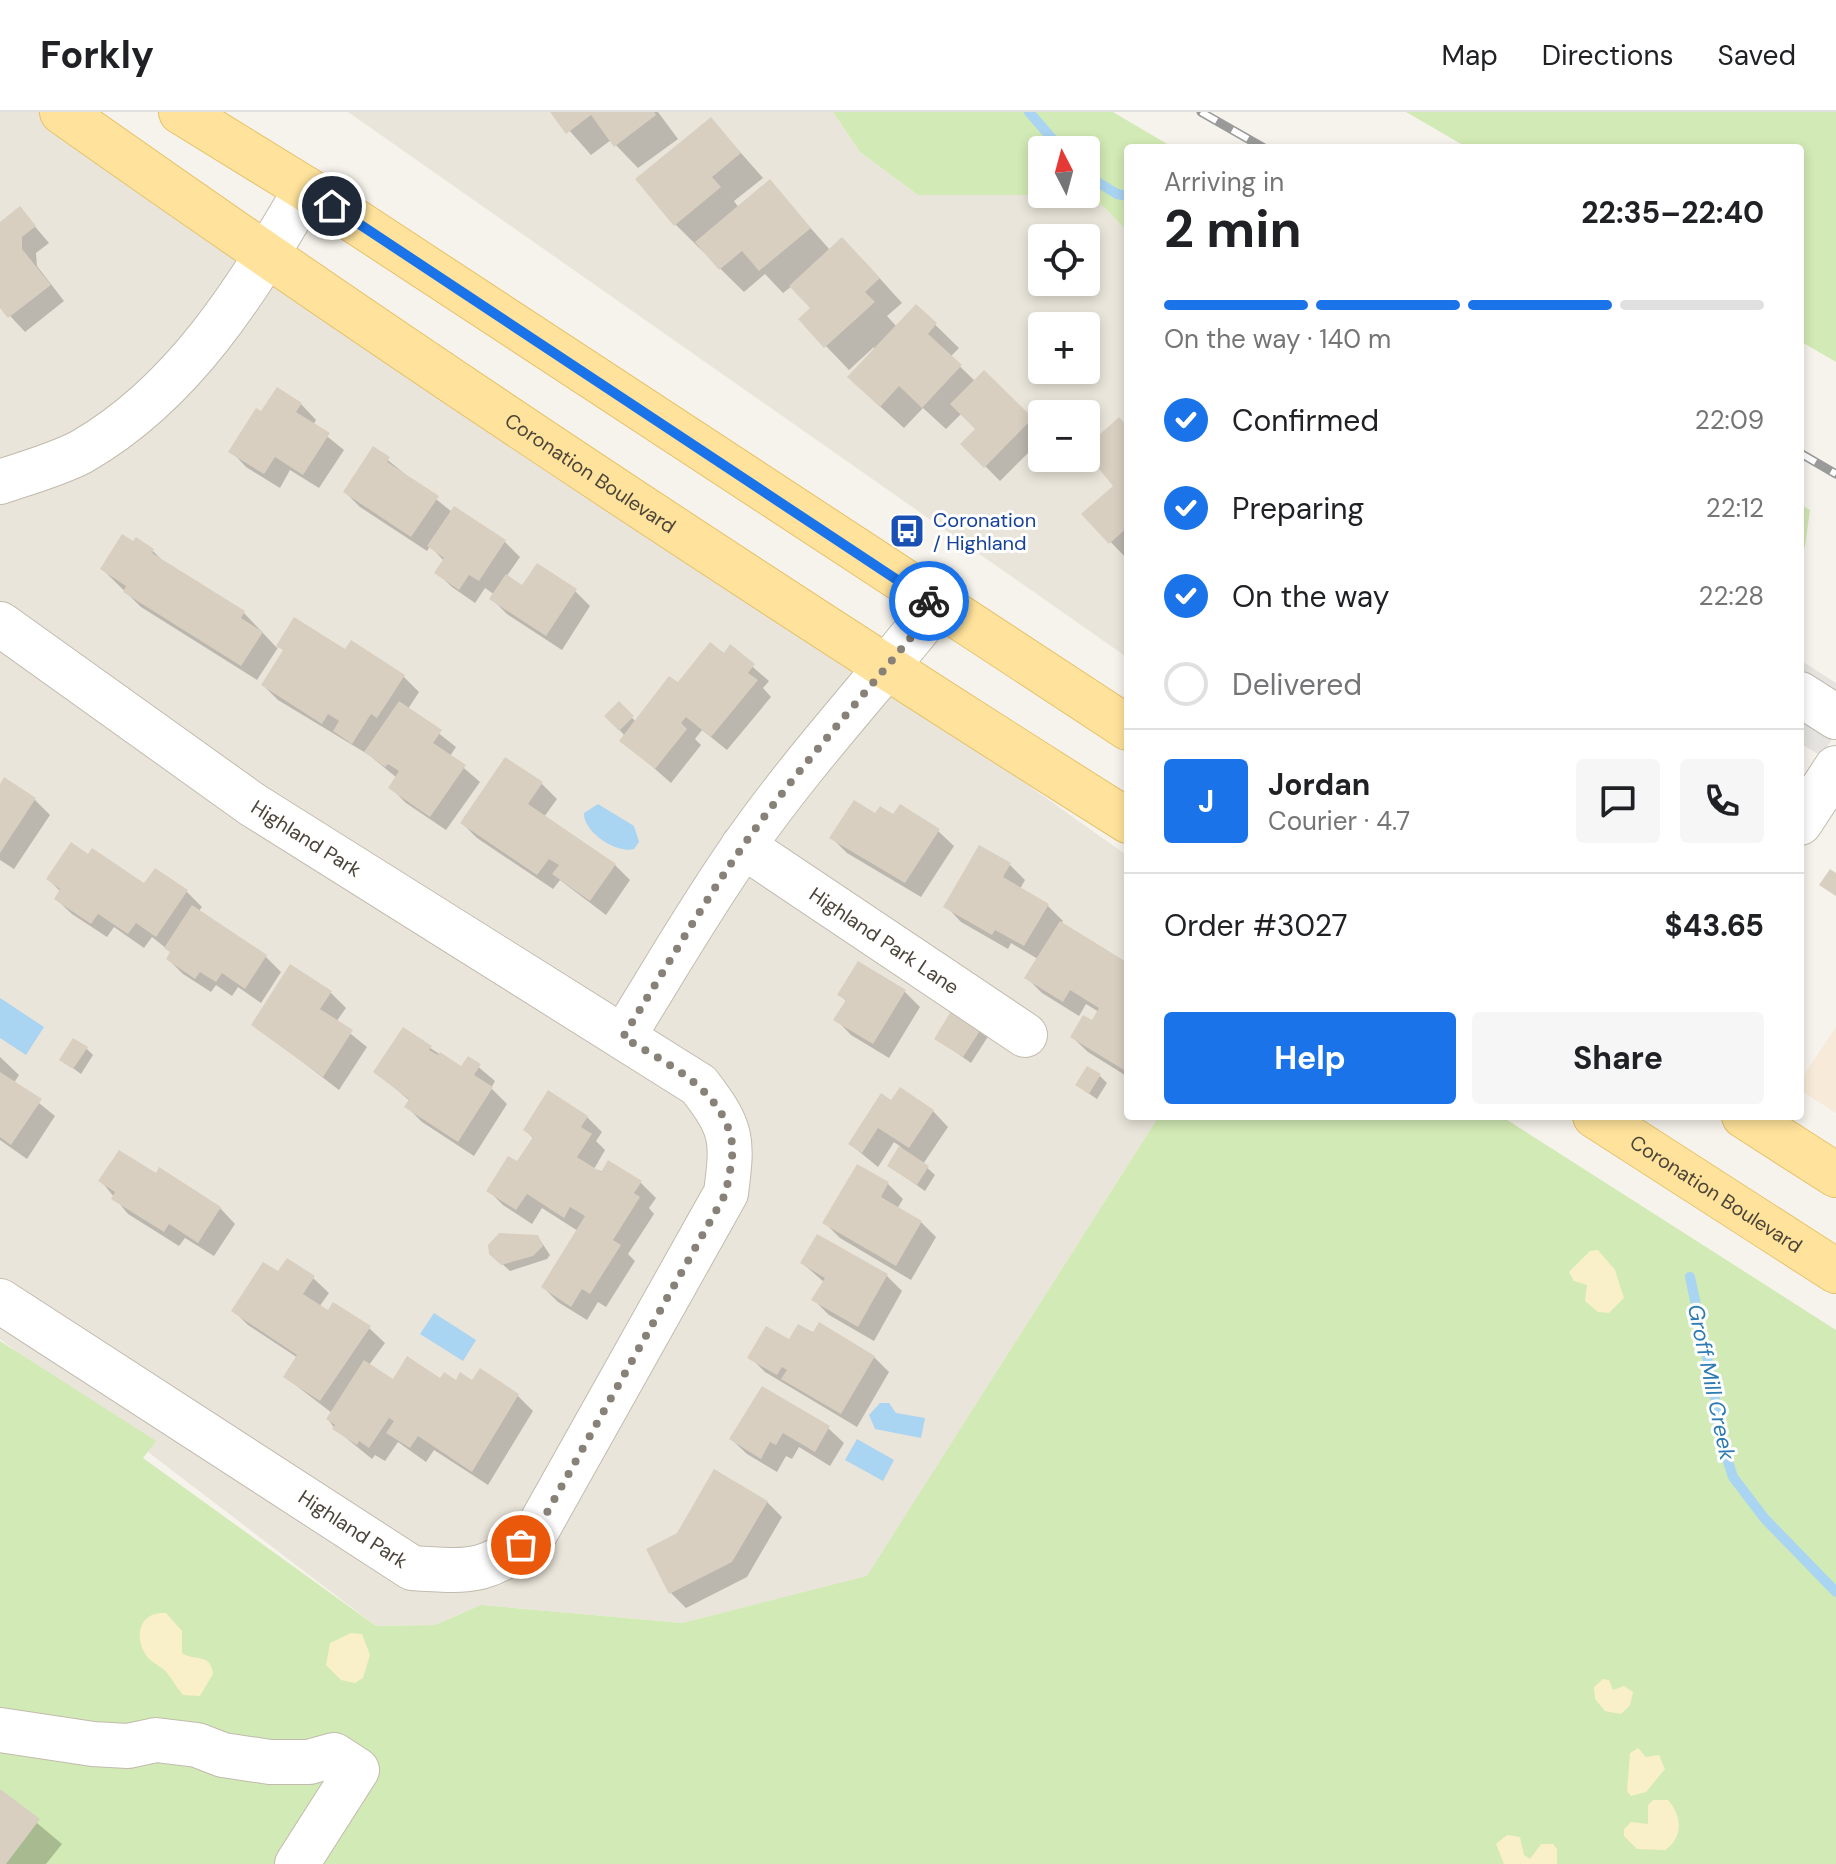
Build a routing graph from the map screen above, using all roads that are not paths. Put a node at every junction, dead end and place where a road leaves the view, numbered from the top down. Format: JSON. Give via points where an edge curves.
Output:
{"nodes":[{"id":1,"x":62,"y":112,"type":"edge"},
{"id":2,"x":181,"y":112,"type":"edge"},
{"id":3,"x":306,"y":189,"type":"junction"},
{"id":4,"x":267,"y":257,"type":"junction"},
{"id":5,"x":0,"y":482,"type":"edge"},
{"id":6,"x":937,"y":605,"type":"junction"},
{"id":7,"x":0,"y":624,"type":"edge"},
{"id":8,"x":887,"y":668,"type":"junction"},
{"id":9,"x":1804,"y":697,"type":"edge"},
{"id":10,"x":1836,"y":717,"type":"edge"},
{"id":11,"x":1124,"y":725,"type":"edge"},
{"id":12,"x":1836,"y":768,"type":"edge"},
{"id":13,"x":1804,"y":817,"type":"edge"},
{"id":14,"x":1124,"y":818,"type":"edge"},
{"id":15,"x":743,"y":846,"type":"junction"},
{"id":16,"x":1025,"y":1035,"type":"dead end"},
{"id":17,"x":623,"y":1037,"type":"junction"},
{"id":18,"x":1601,"y":1120,"type":"edge"},
{"id":19,"x":1750,"y":1120,"type":"edge"},
{"id":20,"x":1836,"y":1175,"type":"edge"},
{"id":21,"x":1836,"y":1271,"type":"edge"},
{"id":22,"x":0,"y":1301,"type":"edge"},
{"id":23,"x":0,"y":1730,"type":"edge"},
{"id":24,"x":297,"y":1864,"type":"edge"}],
"edges":[{"from":1,"to":4,"type":"main road","name":"Coronation Boulevard"},
{"from":2,"to":3,"type":"main road"},
{"from":3,"to":4,"type":"street"},
{"from":3,"to":6,"type":"main road"},
{"from":4,"to":5,"type":"street","via":[[184,371],[136,417],[78,454]]},
{"from":4,"to":8,"type":"main road","name":"Coronation Boulevard"},
{"from":6,"to":8,"type":"street"},
{"from":6,"to":11,"type":"main road"},
{"from":7,"to":17,"type":"street","name":"Highland Park","via":[[253,805]]},
{"from":8,"to":14,"type":"main road","name":"Coronation Boulevard"},
{"from":8,"to":15,"type":"street"},
{"from":9,"to":10,"type":"street"},
{"from":12,"to":13,"type":"street"},
{"from":15,"to":16,"type":"street","name":"Highland Park Lane"},
{"from":15,"to":17,"type":"street"},
{"from":17,"to":22,"type":"street","name":"Highland Park","via":[[699,1085],[721,1113],[732,1144],[726,1193],[536,1532],[506,1559],[468,1572],[412,1568]]},
{"from":18,"to":21,"type":"main road","name":"Coronation Boulevard"},
{"from":19,"to":20,"type":"main road"},
{"from":23,"to":24,"type":"street","via":[[93,1744],[128,1746],[156,1740],[270,1762],[309,1762],[334,1755],[357,1770]]}]}
